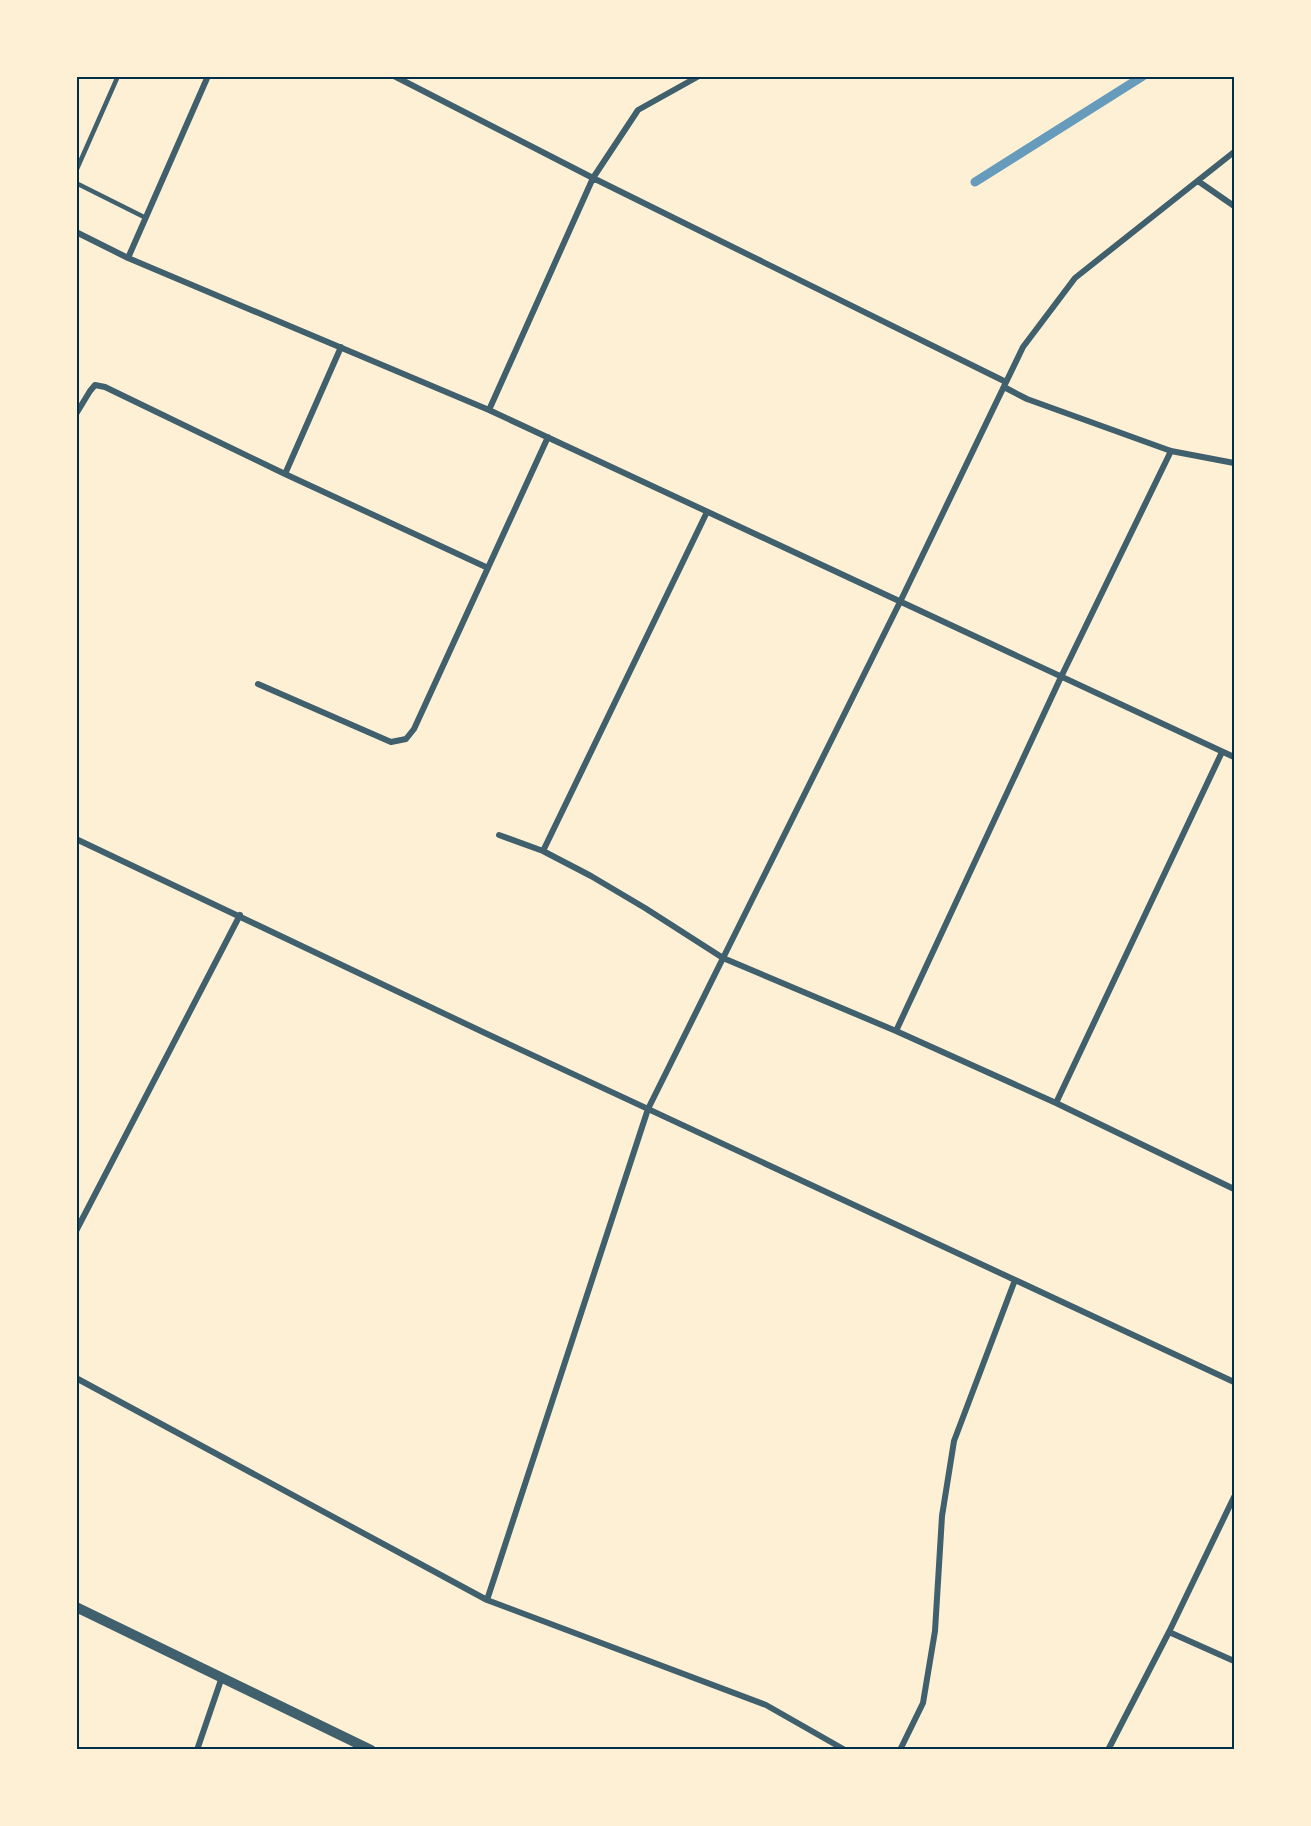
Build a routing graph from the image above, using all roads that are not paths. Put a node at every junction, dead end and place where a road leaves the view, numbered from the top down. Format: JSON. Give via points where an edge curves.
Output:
{"nodes":[{"id":1,"x":118,"y":76,"type":"edge"},
{"id":2,"x":208,"y":76,"type":"edge"},
{"id":3,"x":394,"y":76,"type":"edge"},
{"id":4,"x":699,"y":76,"type":"edge"},
{"id":5,"x":1234,"y":152,"type":"edge"},
{"id":6,"x":76,"y":171,"type":"edge"},
{"id":7,"x":593,"y":178,"type":"junction"},
{"id":8,"x":1198,"y":181,"type":"junction"},
{"id":9,"x":76,"y":183,"type":"edge"},
{"id":10,"x":1234,"y":206,"type":"edge"},
{"id":11,"x":146,"y":218,"type":"junction"},
{"id":12,"x":76,"y":232,"type":"edge"},
{"id":13,"x":128,"y":258,"type":"junction"},
{"id":14,"x":341,"y":347,"type":"junction"},
{"id":15,"x":1005,"y":384,"type":"junction"},
{"id":16,"x":489,"y":410,"type":"junction"},
{"id":17,"x":76,"y":414,"type":"edge"},
{"id":18,"x":548,"y":437,"type":"junction"},
{"id":19,"x":1171,"y":451,"type":"junction"},
{"id":20,"x":1234,"y":463,"type":"edge"},
{"id":21,"x":285,"y":474,"type":"junction"},
{"id":22,"x":707,"y":512,"type":"junction"},
{"id":23,"x":488,"y":568,"type":"junction"},
{"id":24,"x":900,"y":602,"type":"junction"},
{"id":25,"x":1061,"y":677,"type":"junction"},
{"id":26,"x":258,"y":684,"type":"dead end"},
{"id":27,"x":1222,"y":752,"type":"junction"},
{"id":28,"x":1234,"y":757,"type":"edge"},
{"id":29,"x":499,"y":835,"type":"dead end"},
{"id":30,"x":76,"y":839,"type":"edge"},
{"id":31,"x":543,"y":851,"type":"junction"},
{"id":32,"x":240,"y":915,"type":"junction"},
{"id":33,"x":723,"y":958,"type":"junction"},
{"id":34,"x":896,"y":1031,"type":"junction"},
{"id":35,"x":1056,"y":1103,"type":"junction"},
{"id":36,"x":648,"y":1109,"type":"junction"},
{"id":37,"x":1234,"y":1189,"type":"edge"},
{"id":38,"x":76,"y":1231,"type":"edge"},
{"id":39,"x":1015,"y":1280,"type":"junction"},
{"id":40,"x":76,"y":1378,"type":"edge"},
{"id":41,"x":1234,"y":1382,"type":"edge"},
{"id":42,"x":1234,"y":1497,"type":"edge"},
{"id":43,"x":487,"y":1600,"type":"junction"},
{"id":44,"x":76,"y":1607,"type":"edge"},
{"id":45,"x":1169,"y":1632,"type":"junction"},
{"id":46,"x":1234,"y":1661,"type":"edge"},
{"id":47,"x":222,"y":1677,"type":"junction"},
{"id":48,"x":197,"y":1749,"type":"edge"},
{"id":49,"x":371,"y":1749,"type":"edge"},
{"id":50,"x":846,"y":1749,"type":"edge"},
{"id":51,"x":900,"y":1749,"type":"edge"},
{"id":52,"x":1108,"y":1749,"type":"edge"}],
"edges":[{"from":1,"to":6,"type":"lane"},
{"from":2,"to":11,"type":"street"},
{"from":3,"to":7,"type":"street"},
{"from":4,"to":7,"type":"street","via":[[638,110]]},
{"from":5,"to":8,"type":"street"},
{"from":7,"to":15,"type":"street"},
{"from":7,"to":16,"type":"street"},
{"from":8,"to":10,"type":"street"},
{"from":8,"to":15,"type":"street","via":[[1075,278],[1023,347]]},
{"from":9,"to":11,"type":"lane"},
{"from":11,"to":13,"type":"street"},
{"from":12,"to":13,"type":"street"},
{"from":13,"to":14,"type":"street"},
{"from":14,"to":16,"type":"street"},
{"from":14,"to":21,"type":"street"},
{"from":15,"to":19,"type":"street","via":[[1027,399]]},
{"from":15,"to":24,"type":"street"},
{"from":16,"to":18,"type":"street"},
{"from":17,"to":21,"type":"street","via":[[95,385],[105,387]]},
{"from":18,"to":22,"type":"street"},
{"from":18,"to":23,"type":"street"},
{"from":19,"to":20,"type":"street"},
{"from":19,"to":25,"type":"street"},
{"from":21,"to":23,"type":"street"},
{"from":22,"to":24,"type":"street"},
{"from":22,"to":31,"type":"street"},
{"from":23,"to":26,"type":"street","via":[[406,739],[392,742]]},
{"from":24,"to":25,"type":"street"},
{"from":24,"to":33,"type":"street"},
{"from":25,"to":27,"type":"street"},
{"from":25,"to":34,"type":"street"},
{"from":27,"to":28,"type":"street"},
{"from":27,"to":35,"type":"street"},
{"from":29,"to":31,"type":"street"},
{"from":30,"to":32,"type":"street"},
{"from":31,"to":33,"type":"street","via":[[636,902]]},
{"from":32,"to":36,"type":"street"},
{"from":32,"to":38,"type":"street"},
{"from":33,"to":34,"type":"street"},
{"from":33,"to":36,"type":"street"},
{"from":34,"to":35,"type":"street"},
{"from":35,"to":37,"type":"street"},
{"from":36,"to":39,"type":"street"},
{"from":36,"to":43,"type":"street"},
{"from":39,"to":41,"type":"street"},
{"from":39,"to":51,"type":"street","via":[[954,1441],[942,1516],[935,1631],[925,1693]]},
{"from":40,"to":43,"type":"street"},
{"from":42,"to":45,"type":"street"},
{"from":43,"to":50,"type":"street","via":[[766,1705]]},
{"from":44,"to":47,"type":"street"},
{"from":45,"to":46,"type":"street"},
{"from":45,"to":52,"type":"street"},
{"from":47,"to":48,"type":"street"},
{"from":47,"to":49,"type":"street"}]}
